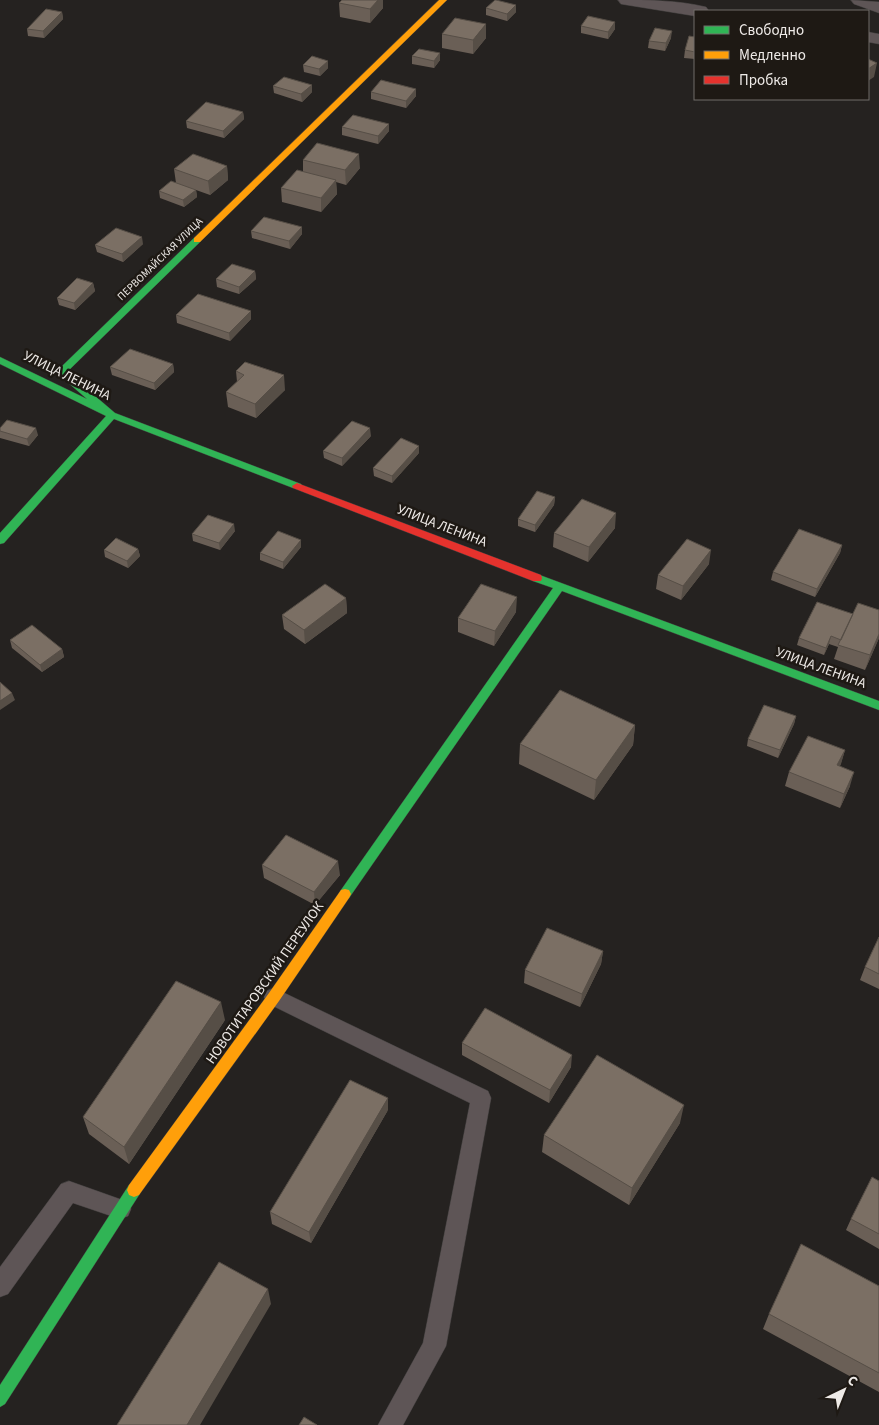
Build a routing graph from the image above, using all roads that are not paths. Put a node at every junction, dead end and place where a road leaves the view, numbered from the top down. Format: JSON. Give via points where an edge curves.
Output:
{"nodes":[{"id":1,"x":443,"y":0,"type":"edge"},
{"id":2,"x":627,"y":0,"type":"edge"},
{"id":3,"x":860,"y":0,"type":"edge"},
{"id":4,"x":879,"y":8,"type":"edge"},
{"id":5,"x":694,"y":10,"type":"edge"},
{"id":6,"x":0,"y":360,"type":"edge"},
{"id":7,"x":112,"y":415,"type":"junction"},
{"id":8,"x":0,"y":540,"type":"edge"},
{"id":9,"x":559,"y":587,"type":"junction"},
{"id":10,"x":879,"y":706,"type":"edge"},
{"id":11,"x":274,"y":997,"type":"junction"},
{"id":12,"x":120,"y":1210,"type":"junction"},
{"id":13,"x":0,"y":1286,"type":"edge"},
{"id":14,"x":0,"y":1399,"type":"edge"},
{"id":15,"x":390,"y":1425,"type":"edge"}],
"edges":[{"from":1,"to":7,"type":"street","name":"ПЕРВОМАЙСКАЯ УЛИЦА","via":[[61,372]]},
{"from":2,"to":5,"type":"street"},
{"from":3,"to":4,"type":"street"},
{"from":6,"to":7,"type":"street","name":"УЛИЦА ЛЕНИНА"},
{"from":7,"to":8,"type":"street"},
{"from":7,"to":9,"type":"street","name":"УЛИЦА ЛЕНИНА"},
{"from":9,"to":10,"type":"street","name":"УЛИЦА ЛЕНИНА"},
{"from":9,"to":11,"type":"street","name":"НОВОТИТАРОВСКИЙ ПЕРЕУЛОК"},
{"from":11,"to":12,"type":"street","name":"НОВОТИТАРОВСКИЙ ПЕРЕУЛОК"},
{"from":11,"to":15,"type":"lane","via":[[481,1098],[434,1346]]},
{"from":12,"to":13,"type":"lane","via":[[69,1191]]},
{"from":12,"to":14,"type":"street","name":"НОВОТИТАРОВСКИЙ ПЕРЕУЛОК"}]}
